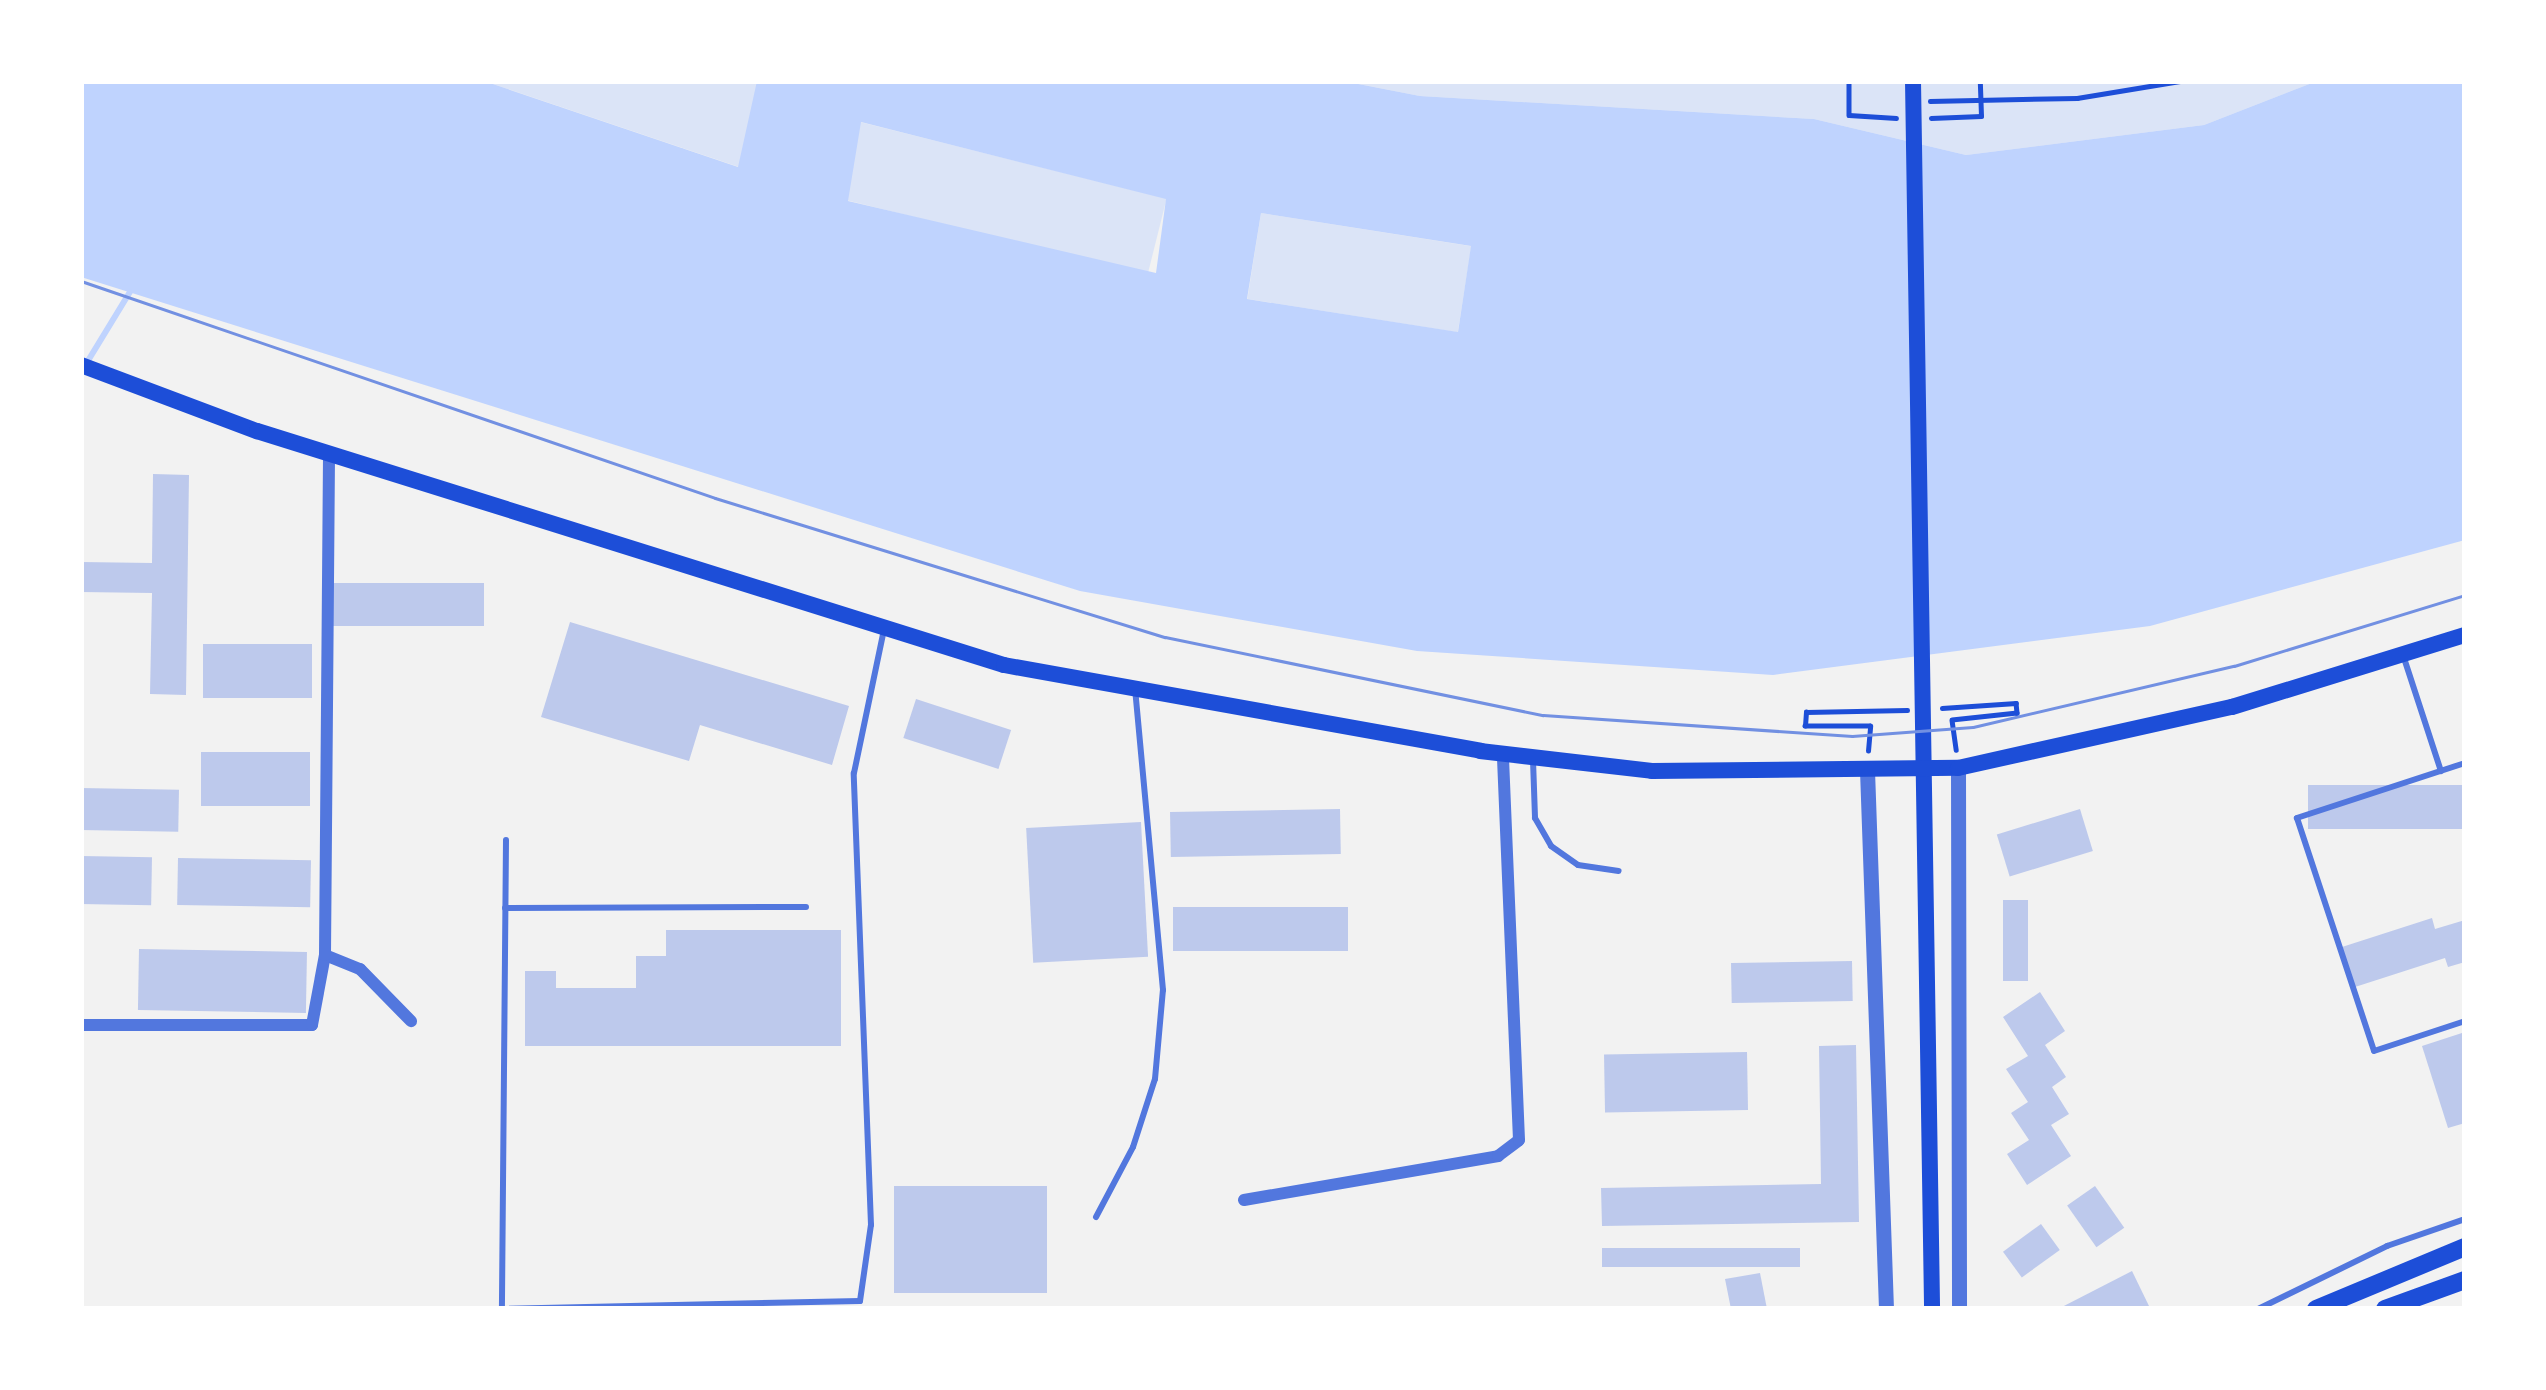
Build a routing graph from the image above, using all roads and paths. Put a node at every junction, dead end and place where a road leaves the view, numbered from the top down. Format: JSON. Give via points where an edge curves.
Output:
{"nodes":[{"id":1,"x":1849,"y":81,"type":"edge"},
{"id":2,"x":1980,"y":81,"type":"edge"},
{"id":3,"x":2180,"y":81,"type":"edge"},
{"id":4,"x":1911,"y":90,"type":"edge"},
{"id":5,"x":1914,"y":119,"type":"junction"},
{"id":6,"x":89,"y":368,"type":"edge"},
{"id":7,"x":329,"y":454,"type":"junction"},
{"id":8,"x":884,"y":627,"type":"junction"},
{"id":9,"x":2465,"y":635,"type":"edge"},
{"id":10,"x":2403,"y":655,"type":"junction"},
{"id":11,"x":1135,"y":688,"type":"junction"},
{"id":12,"x":1921,"y":710,"type":"junction"},
{"id":13,"x":1503,"y":753,"type":"junction"},
{"id":14,"x":1533,"y":757,"type":"junction"},
{"id":15,"x":1957,"y":761,"type":"junction"},
{"id":16,"x":1867,"y":763,"type":"junction"},
{"id":17,"x":2465,"y":763,"type":"edge"},
{"id":18,"x":2441,"y":771,"type":"junction"},
{"id":19,"x":506,"y":840,"type":"dead end"},
{"id":20,"x":1618,"y":871,"type":"dead end"},
{"id":21,"x":806,"y":907,"type":"dead end"},
{"id":22,"x":505,"y":908,"type":"junction"},
{"id":23,"x":325,"y":955,"type":"junction"},
{"id":24,"x":411,"y":1021,"type":"dead end"},
{"id":25,"x":2465,"y":1022,"type":"edge"},
{"id":26,"x":81,"y":1025,"type":"edge"},
{"id":27,"x":1244,"y":1200,"type":"dead end"},
{"id":28,"x":1096,"y":1217,"type":"dead end"},
{"id":29,"x":2465,"y":1219,"type":"edge"},
{"id":30,"x":2465,"y":1247,"type":"edge"},
{"id":31,"x":2465,"y":1280,"type":"edge"},
{"id":32,"x":1886,"y":1309,"type":"edge"},
{"id":33,"x":1932,"y":1309,"type":"edge"},
{"id":34,"x":1959,"y":1309,"type":"edge"},
{"id":35,"x":2258,"y":1309,"type":"edge"},
{"id":36,"x":2316,"y":1309,"type":"edge"},
{"id":37,"x":2385,"y":1309,"type":"edge"}],
"edges":[{"from":1,"to":5,"type":"path","via":[[1849,115]]},
{"from":2,"to":5,"type":"path","via":[[1981,116]]},
{"from":3,"to":4,"type":"path","via":[[2077,98]]},
{"from":4,"to":5,"type":"main road"},
{"from":5,"to":12,"type":"main road"},
{"from":6,"to":7,"type":"main road"},
{"from":7,"to":8,"type":"main road"},
{"from":7,"to":23,"type":"street"},
{"from":8,"to":11,"type":"main road","via":[[1004,665]]},
{"from":8,"to":22,"type":"lane","via":[[854,773],[871,1225],[860,1301],[502,1309]]},
{"from":9,"to":10,"type":"main road"},
{"from":10,"to":15,"type":"main road","via":[[2232,707]]},
{"from":10,"to":18,"type":"lane"},
{"from":11,"to":13,"type":"main road"},
{"from":11,"to":28,"type":"lane","via":[[1163,990],[1155,1079],[1133,1147]]},
{"from":12,"to":15,"type":"path","via":[[2017,703],[2017,713],[1952,720]]},
{"from":12,"to":16,"type":"path","via":[[1806,712],[1805,726],[1870,726]]},
{"from":12,"to":33,"type":"main road"},
{"from":13,"to":14,"type":"main road"},
{"from":13,"to":27,"type":"street","via":[[1519,1140],[1498,1156]]},
{"from":14,"to":16,"type":"main road","via":[[1652,771]]},
{"from":14,"to":20,"type":"lane","via":[[1535,818],[1551,846],[1578,865]]},
{"from":15,"to":16,"type":"main road"},
{"from":15,"to":34,"type":"street"},
{"from":16,"to":32,"type":"street"},
{"from":17,"to":18,"type":"lane"},
{"from":18,"to":25,"type":"lane","via":[[2297,818],[2374,1051]]},
{"from":19,"to":22,"type":"lane"},
{"from":21,"to":22,"type":"lane"},
{"from":23,"to":24,"type":"street","via":[[359,968]]},
{"from":23,"to":26,"type":"street","via":[[312,1025]]},
{"from":29,"to":35,"type":"lane","via":[[2387,1246]]},
{"from":30,"to":36,"type":"main road"},
{"from":31,"to":37,"type":"main road"}]}
